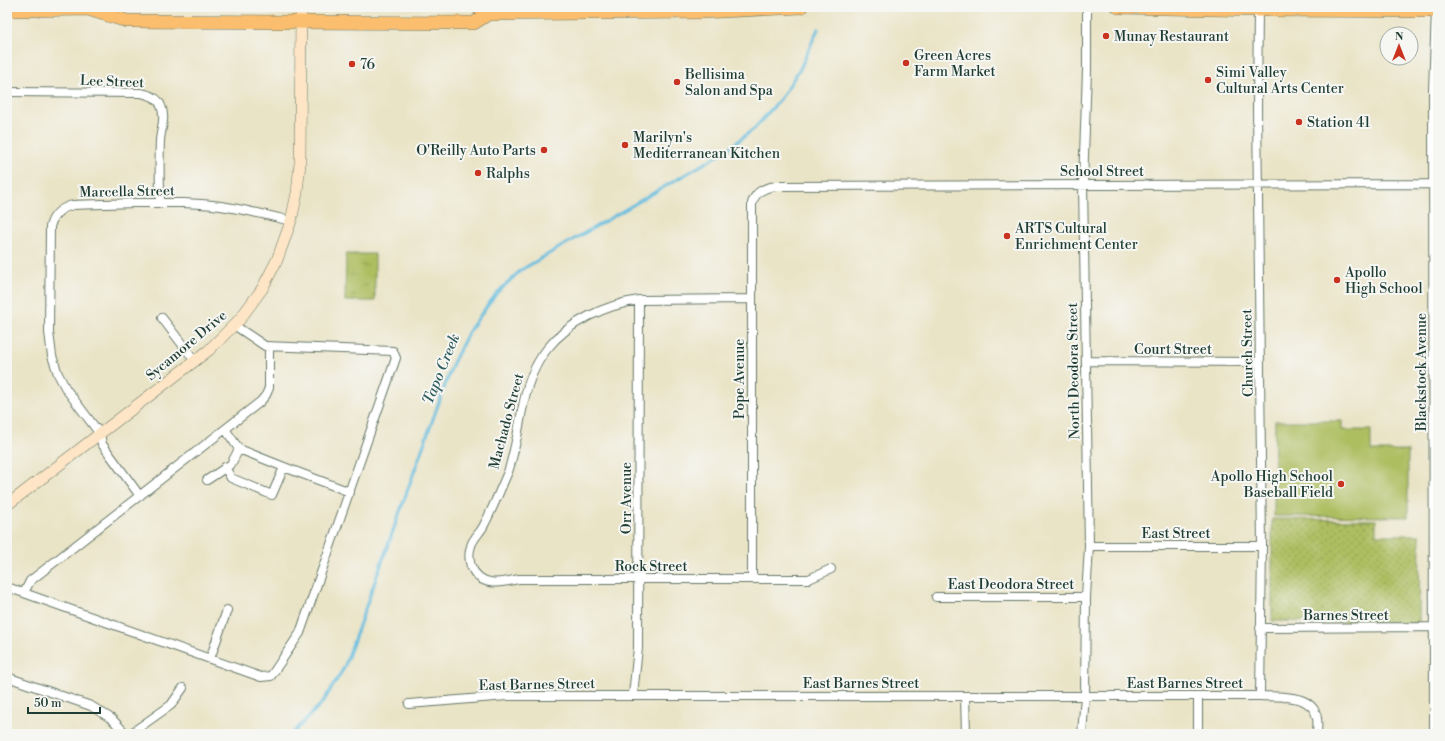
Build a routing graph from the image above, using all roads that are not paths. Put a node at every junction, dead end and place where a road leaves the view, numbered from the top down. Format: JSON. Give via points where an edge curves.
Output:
{"nodes":[{"id":1,"x":111,"y":7,"type":"edge"},
{"id":2,"x":301,"y":7,"type":"edge"},
{"id":3,"x":801,"y":7,"type":"edge"},
{"id":4,"x":1087,"y":7,"type":"edge"},
{"id":5,"x":1118,"y":7,"type":"edge"},
{"id":6,"x":7,"y":10,"type":"edge"},
{"id":7,"x":91,"y":10,"type":"junction"},
{"id":8,"x":482,"y":10,"type":"edge"},
{"id":9,"x":1258,"y":10,"type":"junction"},
{"id":10,"x":1437,"y":11,"type":"edge"},
{"id":11,"x":300,"y":22,"type":"junction"},
{"id":12,"x":7,"y":92,"type":"edge"},
{"id":13,"x":1082,"y":184,"type":"junction"},
{"id":14,"x":1258,"y":184,"type":"junction"},
{"id":15,"x":1434,"y":184,"type":"junction"},
{"id":16,"x":769,"y":187,"type":"joint"},
{"id":17,"x":160,"y":203,"type":"junction"},
{"id":18,"x":291,"y":221,"type":"junction"},
{"id":19,"x":639,"y":300,"type":"junction"},
{"id":20,"x":752,"y":300,"type":"junction"},
{"id":21,"x":162,"y":318,"type":"dead end"},
{"id":22,"x":234,"y":325,"type":"junction"},
{"id":23,"x":269,"y":346,"type":"junction"},
{"id":24,"x":195,"y":361,"type":"junction"},
{"id":25,"x":1087,"y":361,"type":"junction"},
{"id":26,"x":1259,"y":362,"type":"junction"},
{"id":27,"x":225,"y":429,"type":"junction"},
{"id":28,"x":100,"y":434,"type":"junction"},
{"id":29,"x":239,"y":449,"type":"junction"},
{"id":30,"x":225,"y":467,"type":"junction"},
{"id":31,"x":284,"y":467,"type":"junction"},
{"id":32,"x":207,"y":480,"type":"dead end"},
{"id":33,"x":350,"y":492,"type":"junction"},
{"id":34,"x":140,"y":496,"type":"junction"},
{"id":35,"x":8,"y":502,"type":"edge"},
{"id":36,"x":1089,"y":546,"type":"junction"},
{"id":37,"x":1262,"y":546,"type":"junction"},
{"id":38,"x":831,"y":569,"type":"dead end"},
{"id":39,"x":474,"y":570,"type":"joint"},
{"id":40,"x":639,"y":579,"type":"junction"},
{"id":41,"x":752,"y":579,"type":"junction"},
{"id":42,"x":7,"y":587,"type":"edge"},
{"id":43,"x":24,"y":593,"type":"junction"},
{"id":44,"x":936,"y":597,"type":"dead end"},
{"id":45,"x":1086,"y":597,"type":"junction"},
{"id":46,"x":227,"y":610,"type":"dead end"},
{"id":47,"x":1260,"y":628,"type":"junction"},
{"id":48,"x":1433,"y":628,"type":"junction"},
{"id":49,"x":210,"y":659,"type":"junction"},
{"id":50,"x":1436,"y":665,"type":"edge"},
{"id":51,"x":7,"y":677,"type":"edge"},
{"id":52,"x":183,"y":688,"type":"dead end"},
{"id":53,"x":633,"y":695,"type":"junction"},
{"id":54,"x":965,"y":696,"type":"junction"},
{"id":55,"x":1085,"y":696,"type":"junction"},
{"id":56,"x":1198,"y":696,"type":"junction"},
{"id":57,"x":1260,"y":696,"type":"junction"},
{"id":58,"x":409,"y":704,"type":"dead end"},
{"id":59,"x":126,"y":734,"type":"edge"},
{"id":60,"x":130,"y":734,"type":"edge"},
{"id":61,"x":966,"y":734,"type":"edge"},
{"id":62,"x":1082,"y":734,"type":"edge"},
{"id":63,"x":1198,"y":734,"type":"edge"},
{"id":64,"x":1317,"y":734,"type":"edge"},
{"id":65,"x":1434,"y":734,"type":"edge"}],
"edges":[{"from":1,"to":7,"type":"main road"},
{"from":2,"to":11,"type":"main road","name":"Sycamore Drive"},
{"from":3,"to":8,"type":"main road","via":[[702,12]]},
{"from":4,"to":13,"type":"street","name":"North Deodora Street"},
{"from":5,"to":9,"type":"main road"},
{"from":6,"to":7,"type":"main road"},
{"from":7,"to":11,"type":"main road","via":[[127,21]]},
{"from":8,"to":11,"type":"main road","via":[[474,23]]},
{"from":9,"to":10,"type":"main road"},
{"from":9,"to":14,"type":"street","name":"Church Street"},
{"from":10,"to":15,"type":"street","name":"Blackstock Avenue","via":[[1433,90]]},
{"from":11,"to":18,"type":"main road","name":"Sycamore Drive","via":[[300,163]]},
{"from":12,"to":17,"type":"street","name":"Lee Street","via":[[141,93],[157,100],[164,117],[160,139]]},
{"from":13,"to":14,"type":"street","name":"School Street"},
{"from":13,"to":16,"type":"street","name":"School Street"},
{"from":13,"to":25,"type":"street","name":"North Deodora Street"},
{"from":14,"to":15,"type":"street","name":"School Street"},
{"from":14,"to":26,"type":"street","name":"Church Street"},
{"from":15,"to":48,"type":"street","name":"Blackstock Avenue"},
{"from":16,"to":20,"type":"street","name":"Pope Avenue","via":[[758,192],[752,203]]},
{"from":17,"to":18,"type":"street","name":"Marcella Street","via":[[235,208]]},
{"from":17,"to":28,"type":"street","name":"Marcella Street","via":[[73,205],[60,210],[51,222],[49,332],[52,356],[66,389]]},
{"from":18,"to":22,"type":"main road","name":"Sycamore Drive","via":[[278,260],[266,283]]},
{"from":19,"to":20,"type":"street","name":"Machado Street"},
{"from":19,"to":39,"type":"street","name":"Machado Street","via":[[610,306],[584,318],[558,337],[539,359],[525,392],[510,468],[483,527],[471,544],[469,555]]},
{"from":19,"to":40,"type":"street","name":"Orr Avenue"},
{"from":20,"to":41,"type":"street","name":"Pope Avenue"},
{"from":21,"to":24,"type":"street"},
{"from":22,"to":23,"type":"street","via":[[265,346]]},
{"from":22,"to":24,"type":"main road","name":"Sycamore Drive"},
{"from":23,"to":27,"type":"street","via":[[266,394],[260,402]]},
{"from":23,"to":33,"type":"street","via":[[393,351],[396,358]]},
{"from":24,"to":28,"type":"main road","name":"Sycamore Drive"},
{"from":25,"to":26,"type":"street","name":"Court Street"},
{"from":25,"to":36,"type":"street","name":"North Deodora Street"},
{"from":26,"to":37,"type":"street","name":"Church Street"},
{"from":27,"to":29,"type":"street"},
{"from":27,"to":34,"type":"street"},
{"from":28,"to":34,"type":"street","name":"Marcella Street","via":[[102,444]]},
{"from":28,"to":35,"type":"main road","name":"Sycamore Drive"},
{"from":29,"to":30,"type":"street","via":[[231,464]]},
{"from":29,"to":31,"type":"street"},
{"from":30,"to":31,"type":"street","via":[[231,478],[272,495]]},
{"from":30,"to":32,"type":"street"},
{"from":31,"to":33,"type":"street"},
{"from":33,"to":49,"type":"street","via":[[300,633],[271,676],[261,678]]},
{"from":34,"to":43,"type":"street","via":[[30,581]]},
{"from":36,"to":37,"type":"street","name":"East Street"},
{"from":36,"to":45,"type":"street","name":"North Deodora Street"},
{"from":37,"to":47,"type":"street","name":"Church Street"},
{"from":38,"to":41,"type":"street","name":"Rock Street","via":[[809,579]]},
{"from":39,"to":40,"type":"street","name":"Rock Street","via":[[477,575],[494,584],[518,579]]},
{"from":40,"to":41,"type":"street","name":"Rock Street"},
{"from":40,"to":53,"type":"street","name":"Orr Avenue","via":[[638,648]]},
{"from":42,"to":43,"type":"street"},
{"from":43,"to":49,"type":"street"},
{"from":44,"to":45,"type":"street","name":"East Deodora Street"},
{"from":45,"to":55,"type":"street","name":"North Deodora Street"},
{"from":46,"to":49,"type":"street"},
{"from":47,"to":48,"type":"street","name":"Barnes Street"},
{"from":47,"to":57,"type":"street","name":"Church Street"},
{"from":48,"to":50,"type":"street","name":"Blackstock Avenue"},
{"from":50,"to":65,"type":"street","name":"Blackstock Avenue"},
{"from":51,"to":59,"type":"street","via":[[91,706],[112,719]]},
{"from":52,"to":60,"type":"street","via":[[171,705]]},
{"from":53,"to":54,"type":"street","name":"East Barnes Street"},
{"from":53,"to":58,"type":"street","name":"East Barnes Street","via":[[507,696]]},
{"from":54,"to":55,"type":"street","name":"East Barnes Street"},
{"from":54,"to":61,"type":"street"},
{"from":55,"to":56,"type":"street","name":"East Barnes Street"},
{"from":55,"to":62,"type":"street","name":"North Deodora Street"},
{"from":56,"to":57,"type":"street","name":"East Barnes Street"},
{"from":56,"to":63,"type":"street"},
{"from":57,"to":64,"type":"street","name":"East Barnes Street","via":[[1302,700],[1311,706],[1317,717]]}]}
